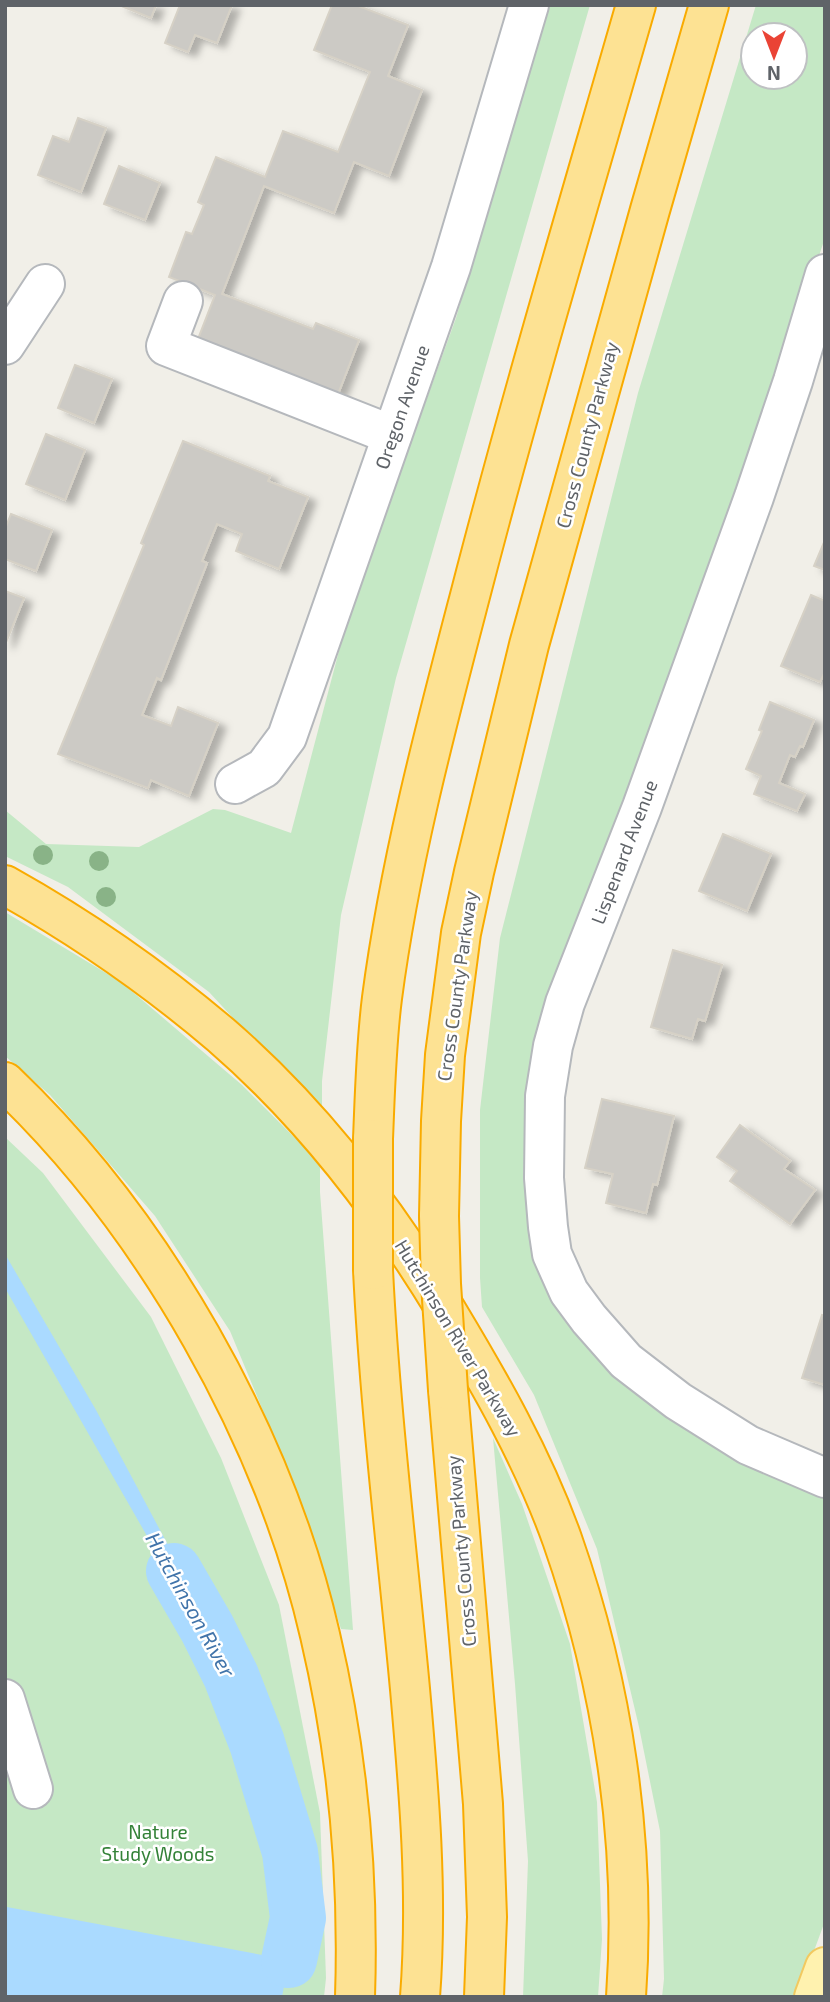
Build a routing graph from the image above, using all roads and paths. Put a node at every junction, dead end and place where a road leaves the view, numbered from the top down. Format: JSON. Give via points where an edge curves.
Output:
{"nodes":[{"id":1,"x":530,"y":5,"type":"edge"},
{"id":2,"x":636,"y":5,"type":"edge"},
{"id":3,"x":709,"y":5,"type":"edge"},
{"id":4,"x":825,"y":274,"type":"edge"},
{"id":5,"x":45,"y":284,"type":"dead end"},
{"id":6,"x":183,"y":301,"type":"dead end"},
{"id":7,"x":5,"y":345,"type":"edge"},
{"id":8,"x":392,"y":435,"type":"junction"},
{"id":9,"x":234,"y":784,"type":"dead end"},
{"id":10,"x":5,"y":885,"type":"edge"},
{"id":11,"x":5,"y":1082,"type":"edge"},
{"id":12,"x":825,"y":1478,"type":"edge"},
{"id":13,"x":5,"y":1699,"type":"edge"},
{"id":14,"x":33,"y":1789,"type":"dead end"},
{"id":15,"x":825,"y":1968,"type":"edge"},
{"id":16,"x":355,"y":1997,"type":"edge"},
{"id":17,"x":420,"y":1997,"type":"edge"},
{"id":18,"x":484,"y":1997,"type":"edge"},
{"id":19,"x":626,"y":1997,"type":"edge"},
{"id":20,"x":814,"y":1997,"type":"edge"}],
"edges":[{"from":1,"to":8,"type":"street","name":"Oregon Avenue","via":[[451,267]]},
{"from":2,"to":17,"type":"highway","bridge":true,"via":[[531,369],[455,655],[410,845],[382,1000],[373,1139],[373,1270],[419,1809]]},
{"from":3,"to":18,"type":"highway","name":"Cross County Parkway","bridge":true,"via":[[529,645],[461,933],[445,1055],[439,1216],[448,1390],[483,1804]]},
{"from":4,"to":12,"type":"street","name":"Lispenard Avenue","via":[[754,497],[642,807],[565,1003],[545,1096],[544,1178],[552,1254],[569,1292],[626,1361],[748,1445]]},
{"from":5,"to":7,"type":"street"},
{"from":6,"to":8,"type":"street","via":[[166,346]]},
{"from":8,"to":9,"type":"street","name":"Oregon Avenue","via":[[287,737],[264,768]]},
{"from":10,"to":19,"type":"highway","name":"Hutchinson River Parkway","via":[[135,967],[223,1037],[297,1109],[394,1230],[494,1391],[562,1537],[606,1699],[626,1868]]},
{"from":11,"to":16,"type":"highway","via":[[93,1179],[165,1279],[227,1388],[287,1524],[320,1632],[342,1744],[354,1868]]},
{"from":13,"to":14,"type":"street"},
{"from":15,"to":20,"type":"main road"}]}
